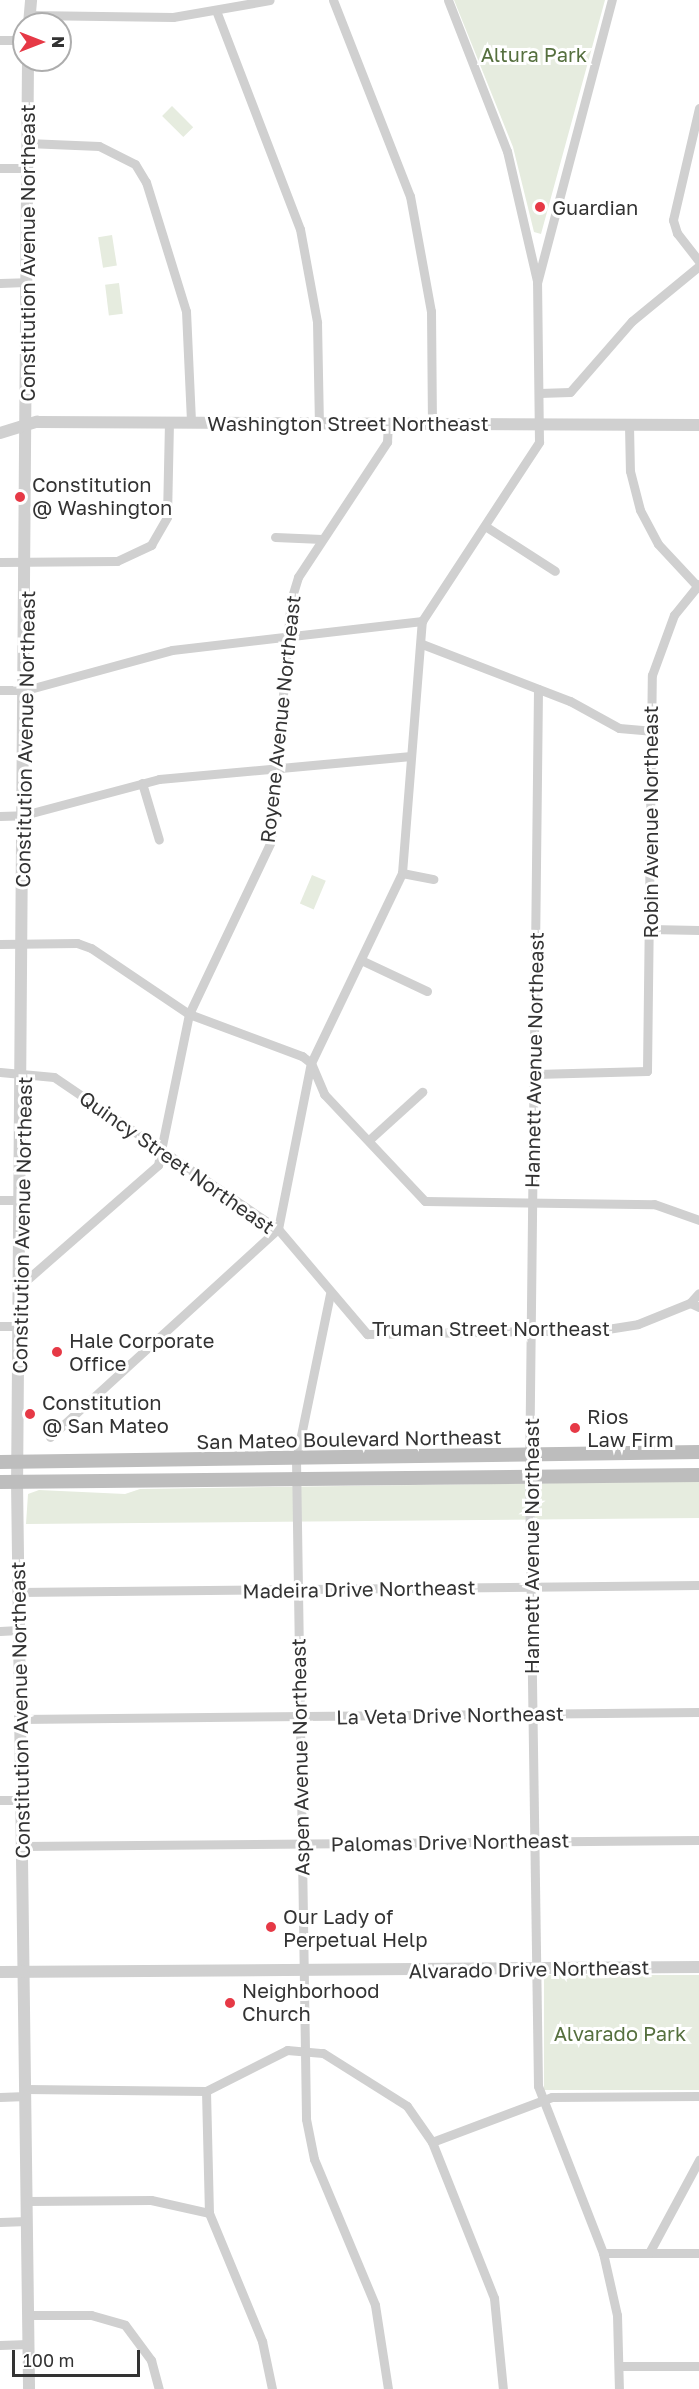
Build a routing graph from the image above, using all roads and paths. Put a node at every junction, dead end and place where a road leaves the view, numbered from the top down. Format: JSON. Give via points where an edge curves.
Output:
{"nodes":[{"id":1,"x":270,"y":0,"type":"edge"},
{"id":2,"x":333,"y":0,"type":"edge"},
{"id":3,"x":448,"y":0,"type":"edge"},
{"id":4,"x":612,"y":0,"type":"edge"},
{"id":5,"x":217,"y":13,"type":"junction"},
{"id":6,"x":72,"y":18,"type":"edge"},
{"id":7,"x":28,"y":72,"type":"edge"},
{"id":8,"x":699,"y":108,"type":"edge"},
{"id":9,"x":27,"y":143,"type":"junction"},
{"id":10,"x":0,"y":168,"type":"edge"},
{"id":11,"x":27,"y":168,"type":"junction"},
{"id":12,"x":699,"y":261,"type":"edge"},
{"id":13,"x":699,"y":266,"type":"edge"},
{"id":14,"x":25,"y":282,"type":"junction"},
{"id":15,"x":0,"y":283,"type":"edge"},
{"id":16,"x":537,"y":283,"type":"junction"},
{"id":17,"x":539,"y":393,"type":"junction"},
{"id":18,"x":170,"y":423,"type":"junction"},
{"id":19,"x":191,"y":423,"type":"junction"},
{"id":20,"x":319,"y":423,"type":"junction"},
{"id":21,"x":388,"y":423,"type":"junction"},
{"id":22,"x":432,"y":423,"type":"junction"},
{"id":23,"x":539,"y":424,"type":"junction"},
{"id":24,"x":629,"y":425,"type":"junction"},
{"id":25,"x":699,"y":425,"type":"edge"},
{"id":26,"x":26,"y":426,"type":"junction"},
{"id":27,"x":0,"y":433,"type":"edge"},
{"id":28,"x":485,"y":526,"type":"junction"},
{"id":29,"x":275,"y":537,"type":"dead end"},
{"id":30,"x":322,"y":538,"type":"junction"},
{"id":31,"x":0,"y":561,"type":"edge"},
{"id":32,"x":27,"y":561,"type":"junction"},
{"id":33,"x":555,"y":572,"type":"dead end"},
{"id":34,"x":698,"y":586,"type":"edge"},
{"id":35,"x":422,"y":621,"type":"junction"},
{"id":36,"x":289,"y":636,"type":"junction"},
{"id":37,"x":422,"y":644,"type":"junction"},
{"id":38,"x":538,"y":689,"type":"junction"},
{"id":39,"x":0,"y":690,"type":"edge"},
{"id":40,"x":26,"y":690,"type":"junction"},
{"id":41,"x":651,"y":731,"type":"junction"},
{"id":42,"x":411,"y":756,"type":"junction"},
{"id":43,"x":278,"y":767,"type":"junction"},
{"id":44,"x":142,"y":783,"type":"junction"},
{"id":45,"x":0,"y":816,"type":"edge"},
{"id":46,"x":24,"y":816,"type":"junction"},
{"id":47,"x":159,"y":840,"type":"dead end"},
{"id":48,"x":402,"y":873,"type":"junction"},
{"id":49,"x":433,"y":879,"type":"dead end"},
{"id":50,"x":650,"y":929,"type":"junction"},
{"id":51,"x":699,"y":930,"type":"edge"},
{"id":52,"x":0,"y":944,"type":"edge"},
{"id":53,"x":23,"y":944,"type":"junction"},
{"id":54,"x":361,"y":960,"type":"junction"},
{"id":55,"x":427,"y":991,"type":"dead end"},
{"id":56,"x":189,"y":1014,"type":"junction"},
{"id":57,"x":311,"y":1063,"type":"junction"},
{"id":58,"x":0,"y":1072,"type":"edge"},
{"id":59,"x":24,"y":1072,"type":"junction"},
{"id":60,"x":535,"y":1074,"type":"junction"},
{"id":61,"x":422,"y":1092,"type":"dead end"},
{"id":62,"x":369,"y":1140,"type":"junction"},
{"id":63,"x":163,"y":1152,"type":"junction"},
{"id":64,"x":0,"y":1200,"type":"edge"},
{"id":65,"x":22,"y":1200,"type":"junction"},
{"id":66,"x":532,"y":1203,"type":"junction"},
{"id":67,"x":699,"y":1220,"type":"edge"},
{"id":68,"x":278,"y":1229,"type":"junction"},
{"id":69,"x":22,"y":1284,"type":"junction"},
{"id":70,"x":699,"y":1293,"type":"edge"},
{"id":71,"x":330,"y":1294,"type":"junction"},
{"id":72,"x":694,"y":1305,"type":"edge"},
{"id":73,"x":0,"y":1326,"type":"edge"},
{"id":74,"x":22,"y":1326,"type":"junction"},
{"id":75,"x":531,"y":1330,"type":"junction"},
{"id":76,"x":50,"y":1437,"type":"dead end"},
{"id":77,"x":699,"y":1452,"type":"edge"},
{"id":78,"x":530,"y":1456,"type":"junction"},
{"id":79,"x":296,"y":1459,"type":"junction"},
{"id":80,"x":0,"y":1462,"type":"edge"},
{"id":81,"x":17,"y":1462,"type":"junction"},
{"id":82,"x":699,"y":1475,"type":"edge"},
{"id":83,"x":530,"y":1479,"type":"junction"},
{"id":84,"x":297,"y":1480,"type":"junction"},
{"id":85,"x":17,"y":1481,"type":"junction"},
{"id":86,"x":0,"y":1482,"type":"edge"},
{"id":87,"x":699,"y":1585,"type":"edge"},
{"id":88,"x":530,"y":1586,"type":"junction"},
{"id":89,"x":297,"y":1590,"type":"junction"},
{"id":90,"x":18,"y":1592,"type":"junction"},
{"id":91,"x":19,"y":1630,"type":"junction"},
{"id":92,"x":0,"y":1631,"type":"edge"},
{"id":93,"x":699,"y":1712,"type":"edge"},
{"id":94,"x":532,"y":1714,"type":"junction"},
{"id":95,"x":299,"y":1716,"type":"junction"},
{"id":96,"x":20,"y":1719,"type":"junction"},
{"id":97,"x":0,"y":1800,"type":"edge"},
{"id":98,"x":21,"y":1800,"type":"junction"},
{"id":99,"x":699,"y":1840,"type":"edge"},
{"id":100,"x":534,"y":1842,"type":"junction"},
{"id":101,"x":300,"y":1844,"type":"junction"},
{"id":102,"x":22,"y":1846,"type":"junction"},
{"id":103,"x":699,"y":1967,"type":"edge"},
{"id":104,"x":536,"y":1970,"type":"junction"},
{"id":105,"x":0,"y":1971,"type":"edge"},
{"id":106,"x":303,"y":1971,"type":"junction"},
{"id":107,"x":24,"y":1974,"type":"junction"},
{"id":108,"x":304,"y":2048,"type":"junction"},
{"id":109,"x":206,"y":2091,"type":"junction"},
{"id":110,"x":26,"y":2092,"type":"junction"},
{"id":111,"x":699,"y":2096,"type":"edge"},
{"id":112,"x":0,"y":2097,"type":"edge"},
{"id":113,"x":541,"y":2099,"type":"junction"},
{"id":114,"x":432,"y":2142,"type":"junction"},
{"id":115,"x":699,"y":2160,"type":"edge"},
{"id":116,"x":27,"y":2201,"type":"junction"},
{"id":117,"x":209,"y":2213,"type":"junction"},
{"id":118,"x":27,"y":2221,"type":"junction"},
{"id":119,"x":0,"y":2222,"type":"edge"},
{"id":120,"x":603,"y":2253,"type":"junction"},
{"id":121,"x":649,"y":2253,"type":"junction"},
{"id":122,"x":699,"y":2253,"type":"edge"},
{"id":123,"x":28,"y":2315,"type":"junction"},
{"id":124,"x":28,"y":2344,"type":"junction"},
{"id":125,"x":0,"y":2345,"type":"edge"},
{"id":126,"x":619,"y":2366,"type":"junction"},
{"id":127,"x":699,"y":2366,"type":"edge"},
{"id":128,"x":29,"y":2389,"type":"edge"},
{"id":129,"x":159,"y":2389,"type":"edge"},
{"id":130,"x":272,"y":2389,"type":"edge"},
{"id":131,"x":388,"y":2389,"type":"edge"},
{"id":132,"x":503,"y":2389,"type":"edge"},
{"id":133,"x":619,"y":2389,"type":"edge"}],
"edges":[{"from":1,"to":5,"type":"street"},
{"from":2,"to":22,"type":"street","via":[[410,196],[431,311]]},
{"from":3,"to":16,"type":"street","via":[[507,151]]},
{"from":4,"to":16,"type":"street"},
{"from":5,"to":6,"type":"street"},
{"from":5,"to":20,"type":"street","via":[[300,229],[318,322]]},
{"from":7,"to":9,"type":"street","name":"Constitution Avenue Northeast"},
{"from":8,"to":12,"type":"street","via":[[673,220],[677,233]]},
{"from":9,"to":11,"type":"street","name":"Constitution Avenue Northeast"},
{"from":9,"to":19,"type":"street","via":[[99,146],[135,164],[146,182],[186,311]]},
{"from":10,"to":11,"type":"street"},
{"from":11,"to":14,"type":"street","name":"Constitution Avenue Northeast"},
{"from":13,"to":17,"type":"street","via":[[632,321],[570,392]]},
{"from":14,"to":15,"type":"street"},
{"from":14,"to":26,"type":"street","name":"Constitution Avenue Northeast"},
{"from":16,"to":17,"type":"street"},
{"from":17,"to":23,"type":"street"},
{"from":18,"to":19,"type":"street","name":"Washington Street Northeast"},
{"from":18,"to":26,"type":"street","name":"Washington Street Northeast"},
{"from":18,"to":32,"type":"street","via":[[167,517],[151,545],[117,561]]},
{"from":19,"to":20,"type":"street","name":"Washington Street Northeast"},
{"from":20,"to":21,"type":"street","name":"Washington Street Northeast"},
{"from":21,"to":22,"type":"street","name":"Washington Street Northeast"},
{"from":21,"to":30,"type":"street","name":"Royene Avenue Northeast","via":[[387,442]]},
{"from":22,"to":23,"type":"street","name":"Washington Street Northeast"},
{"from":23,"to":24,"type":"street","name":"Washington Street Northeast"},
{"from":23,"to":28,"type":"street","via":[[539,442]]},
{"from":24,"to":25,"type":"street","name":"Washington Street Northeast"},
{"from":24,"to":34,"type":"street","via":[[630,471],[640,510],[658,544]]},
{"from":26,"to":27,"type":"street","name":"Washington Street Northeast"},
{"from":26,"to":32,"type":"street","name":"Constitution Avenue Northeast"},
{"from":28,"to":33,"type":"street"},
{"from":28,"to":35,"type":"street"},
{"from":29,"to":30,"type":"street"},
{"from":30,"to":36,"type":"street","name":"Royene Avenue Northeast","via":[[298,577]]},
{"from":31,"to":32,"type":"street"},
{"from":32,"to":40,"type":"street","name":"Constitution Avenue Northeast"},
{"from":34,"to":41,"type":"street","name":"Robin Avenue Northeast","via":[[674,615],[657,655]]},
{"from":35,"to":36,"type":"street"},
{"from":35,"to":37,"type":"street"},
{"from":36,"to":40,"type":"street","via":[[172,650]]},
{"from":36,"to":43,"type":"street","name":"Royene Avenue Northeast"},
{"from":37,"to":38,"type":"street"},
{"from":37,"to":42,"type":"street"},
{"from":38,"to":41,"type":"street","via":[[619,728]]},
{"from":38,"to":60,"type":"street","name":"Hannett Avenue Northeast"},
{"from":39,"to":40,"type":"street"},
{"from":40,"to":46,"type":"street","name":"Constitution Avenue Northeast"},
{"from":41,"to":50,"type":"street","name":"Robin Avenue Northeast"},
{"from":42,"to":43,"type":"street"},
{"from":42,"to":48,"type":"street"},
{"from":43,"to":44,"type":"street"},
{"from":43,"to":56,"type":"street","name":"Royene Avenue Northeast","via":[[271,841]]},
{"from":44,"to":46,"type":"street"},
{"from":44,"to":47,"type":"street"},
{"from":45,"to":46,"type":"street"},
{"from":46,"to":53,"type":"street","name":"Constitution Avenue Northeast"},
{"from":48,"to":49,"type":"street"},
{"from":48,"to":54,"type":"street"},
{"from":50,"to":51,"type":"street"},
{"from":50,"to":60,"type":"street","name":"Robin Avenue Northeast","via":[[647,1071]]},
{"from":52,"to":53,"type":"street"},
{"from":53,"to":56,"type":"street","via":[[77,943],[91,948]]},
{"from":53,"to":59,"type":"street","name":"Constitution Avenue Northeast"},
{"from":54,"to":55,"type":"street"},
{"from":54,"to":57,"type":"street"},
{"from":56,"to":57,"type":"street"},
{"from":56,"to":63,"type":"street","name":"Royene Avenue Northeast"},
{"from":57,"to":62,"type":"street","via":[[318,1085]]},
{"from":57,"to":68,"type":"street"},
{"from":58,"to":59,"type":"street","name":"Quincy Street Northeast"},
{"from":59,"to":63,"type":"street","name":"Quincy Street Northeast","via":[[54,1077]]},
{"from":59,"to":65,"type":"street","name":"Constitution Avenue Northeast"},
{"from":60,"to":66,"type":"street","name":"Hannett Avenue Northeast"},
{"from":61,"to":62,"type":"street"},
{"from":62,"to":66,"type":"street","via":[[425,1201]]},
{"from":63,"to":68,"type":"street","name":"Quincy Street Northeast"},
{"from":63,"to":69,"type":"street","name":"Royene Avenue Northeast","via":[[154,1170]]},
{"from":64,"to":65,"type":"street"},
{"from":65,"to":69,"type":"street","name":"Constitution Avenue Northeast"},
{"from":66,"to":67,"type":"street","via":[[654,1204]]},
{"from":66,"to":75,"type":"street","name":"Hannett Avenue Northeast"},
{"from":68,"to":71,"type":"street","name":"Quincy Street Northeast"},
{"from":68,"to":76,"type":"street"},
{"from":69,"to":74,"type":"street","name":"Constitution Avenue Northeast"},
{"from":70,"to":72,"type":"street"},
{"from":71,"to":75,"type":"street","name":"Truman Street Northeast","via":[[367,1334]]},
{"from":71,"to":79,"type":"street","name":"Aspen Avenue Northeast"},
{"from":72,"to":75,"type":"street","name":"Truman Street Northeast","via":[[638,1324],[601,1330]]},
{"from":73,"to":74,"type":"street"},
{"from":74,"to":81,"type":"street","name":"Constitution Avenue Northeast"},
{"from":75,"to":78,"type":"street","name":"Hannett Avenue Northeast"},
{"from":77,"to":78,"type":"main road","name":"San Mateo Boulevard Northeast"},
{"from":78,"to":79,"type":"main road","name":"San Mateo Boulevard Northeast"},
{"from":78,"to":83,"type":"street","name":"Hannett Avenue Northeast"},
{"from":79,"to":81,"type":"main road","name":"San Mateo Boulevard Northeast"},
{"from":79,"to":84,"type":"street","name":"Aspen Avenue Northeast"},
{"from":80,"to":81,"type":"main road","name":"San Mateo Boulevard Northeast"},
{"from":81,"to":85,"type":"street","name":"Constitution Avenue Northeast"},
{"from":82,"to":83,"type":"main road","name":"San Mateo Boulevard Northeast"},
{"from":83,"to":84,"type":"main road","name":"San Mateo Boulevard Northeast"},
{"from":83,"to":88,"type":"street","name":"Hannett Avenue Northeast"},
{"from":84,"to":85,"type":"main road","name":"San Mateo Boulevard Northeast"},
{"from":84,"to":89,"type":"street","name":"Aspen Avenue Northeast"},
{"from":85,"to":86,"type":"main road","name":"San Mateo Boulevard Northeast"},
{"from":85,"to":90,"type":"street","name":"Constitution Avenue Northeast"},
{"from":87,"to":88,"type":"street","name":"Madeira Drive Northeast"},
{"from":88,"to":89,"type":"street","name":"Madeira Drive Northeast"},
{"from":88,"to":94,"type":"street","name":"Hannett Avenue Northeast"},
{"from":89,"to":90,"type":"street","name":"Madeira Drive Northeast"},
{"from":89,"to":95,"type":"street","name":"Aspen Avenue Northeast"},
{"from":90,"to":91,"type":"street","name":"Constitution Avenue Northeast"},
{"from":91,"to":92,"type":"street"},
{"from":91,"to":96,"type":"street","name":"Constitution Avenue Northeast"},
{"from":93,"to":94,"type":"street","name":"La Veta Drive Northeast"},
{"from":94,"to":95,"type":"street","name":"La Veta Drive Northeast"},
{"from":94,"to":100,"type":"street","name":"Hannett Avenue Northeast"},
{"from":95,"to":96,"type":"street","name":"La Veta Drive Northeast"},
{"from":95,"to":101,"type":"street","name":"Aspen Avenue Northeast"},
{"from":96,"to":98,"type":"street","name":"Constitution Avenue Northeast"},
{"from":97,"to":98,"type":"street"},
{"from":98,"to":102,"type":"street","name":"Constitution Avenue Northeast"},
{"from":99,"to":100,"type":"street","name":"Palomas Drive Northeast"},
{"from":100,"to":101,"type":"street","name":"Palomas Drive Northeast"},
{"from":100,"to":104,"type":"street","name":"Hannett Avenue Northeast"},
{"from":101,"to":102,"type":"street","name":"Palomas Drive Northeast"},
{"from":101,"to":106,"type":"street","name":"Aspen Avenue Northeast"},
{"from":102,"to":107,"type":"street","name":"Constitution Avenue Northeast"},
{"from":103,"to":104,"type":"street","name":"Alvarado Drive Northeast"},
{"from":104,"to":106,"type":"street","name":"Alvarado Drive Northeast"},
{"from":104,"to":113,"type":"street","name":"Hannett Avenue Northeast"},
{"from":105,"to":107,"type":"street","name":"Alvarado Drive Northeast"},
{"from":106,"to":107,"type":"street","name":"Alvarado Drive Northeast"},
{"from":106,"to":108,"type":"street","name":"Aspen Avenue Northeast"},
{"from":107,"to":110,"type":"street","name":"Constitution Avenue Northeast"},
{"from":108,"to":109,"type":"street","via":[[287,2050]]},
{"from":108,"to":114,"type":"street","via":[[322,2053],[407,2106]]},
{"from":108,"to":131,"type":"street","name":"Aspen Avenue Northeast","via":[[308,2136],[375,2305]]},
{"from":109,"to":110,"type":"street"},
{"from":109,"to":117,"type":"street"},
{"from":110,"to":112,"type":"street"},
{"from":110,"to":116,"type":"street","name":"Constitution Avenue Northeast"},
{"from":111,"to":113,"type":"street"},
{"from":113,"to":114,"type":"street"},
{"from":113,"to":120,"type":"street","name":"Hannett Avenue Northeast"},
{"from":114,"to":132,"type":"street","via":[[494,2298]]},
{"from":115,"to":121,"type":"street"},
{"from":116,"to":117,"type":"street","via":[[151,2200]]},
{"from":116,"to":118,"type":"street","name":"Constitution Avenue Northeast"},
{"from":117,"to":130,"type":"street","via":[[262,2341]]},
{"from":118,"to":119,"type":"street"},
{"from":118,"to":123,"type":"street","name":"Constitution Avenue Northeast"},
{"from":120,"to":121,"type":"street"},
{"from":120,"to":126,"type":"street","name":"Hannett Avenue Northeast","via":[[617,2314]]},
{"from":121,"to":122,"type":"street"},
{"from":123,"to":124,"type":"street","name":"Constitution Avenue Northeast"},
{"from":123,"to":129,"type":"street","via":[[91,2315],[125,2325],[151,2360]]},
{"from":124,"to":125,"type":"street"},
{"from":124,"to":128,"type":"street","name":"Constitution Avenue Northeast"},
{"from":126,"to":127,"type":"street"},
{"from":126,"to":133,"type":"street","name":"Hannett Avenue Northeast"}]}
